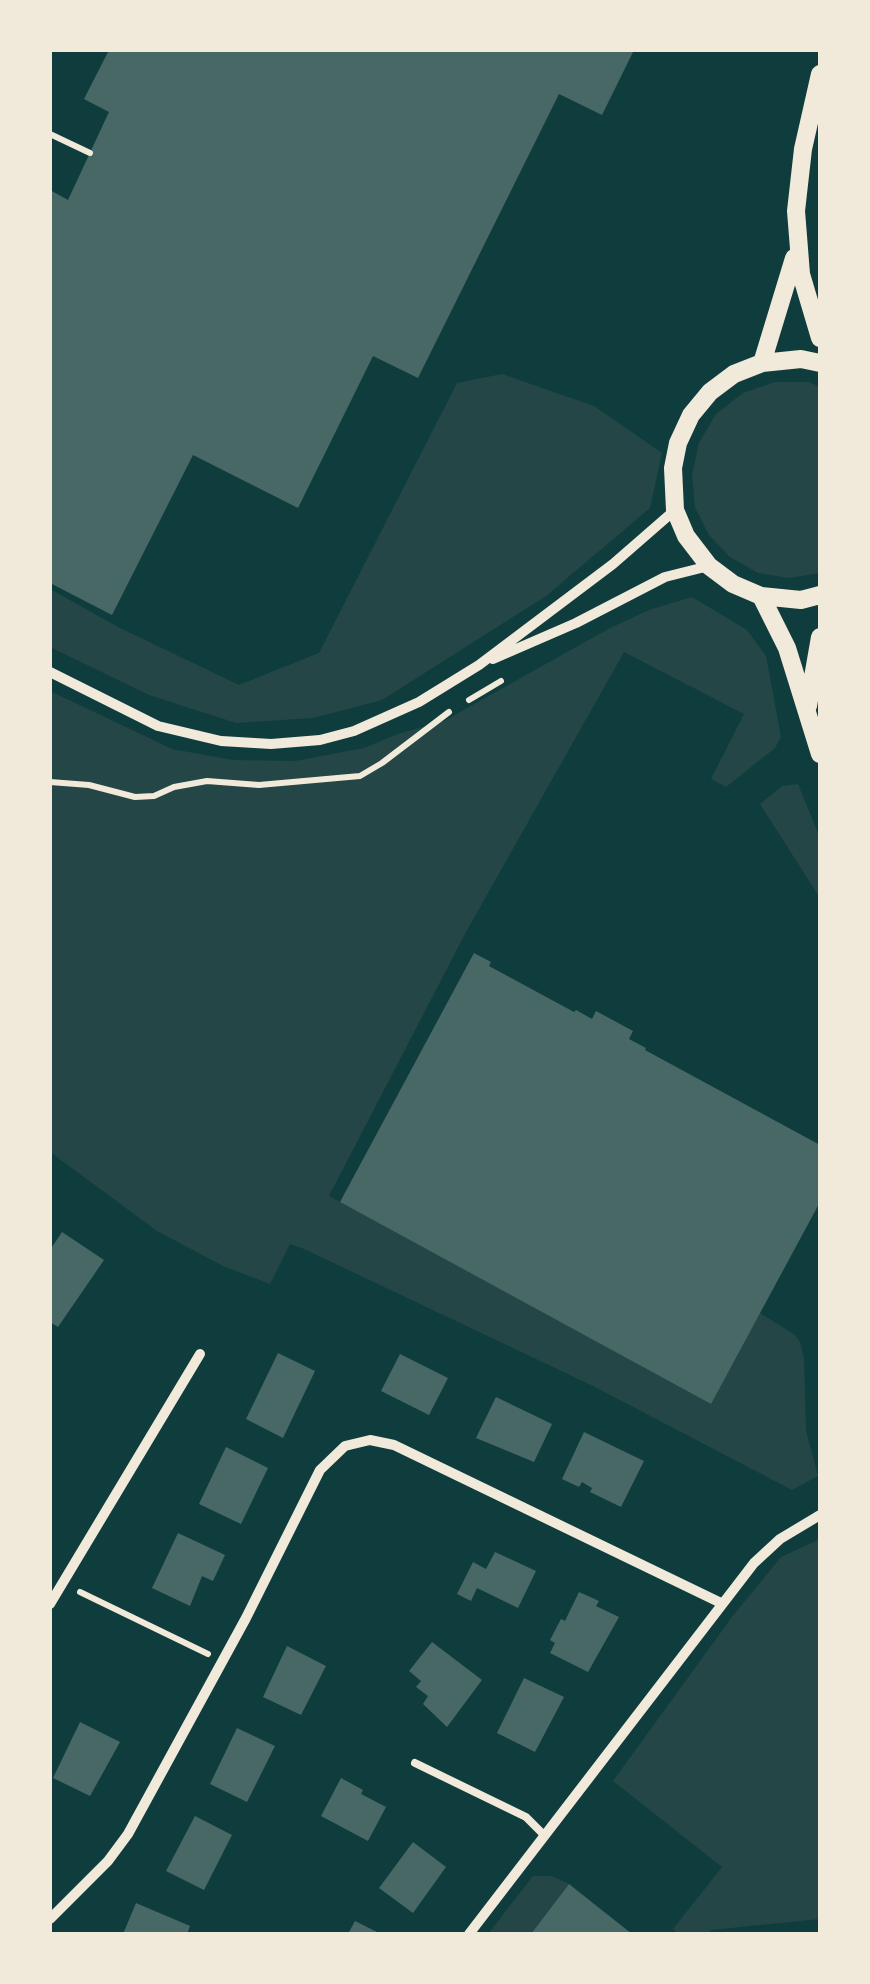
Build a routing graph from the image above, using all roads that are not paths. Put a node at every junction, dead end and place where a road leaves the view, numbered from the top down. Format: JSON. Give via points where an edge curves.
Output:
{"nodes":[{"id":1,"x":820,"y":74,"type":"edge"},
{"id":2,"x":797,"y":243,"type":"junction"},
{"id":3,"x":820,"y":338,"type":"edge"},
{"id":4,"x":762,"y":363,"type":"junction"},
{"id":5,"x":820,"y":363,"type":"edge"},
{"id":6,"x":675,"y":510,"type":"junction"},
{"id":7,"x":709,"y":566,"type":"junction"},
{"id":8,"x":820,"y":595,"type":"edge"},
{"id":9,"x":761,"y":596,"type":"junction"},
{"id":10,"x":820,"y":638,"type":"edge"},
{"id":11,"x":479,"y":666,"type":"junction"},
{"id":12,"x":50,"y":672,"type":"edge"},
{"id":13,"x":808,"y":706,"type":"junction"},
{"id":14,"x":820,"y":754,"type":"edge"},
{"id":15,"x":200,"y":1354,"type":"dead end"},
{"id":16,"x":820,"y":1516,"type":"edge"},
{"id":17,"x":50,"y":1604,"type":"edge"},
{"id":18,"x":720,"y":1604,"type":"junction"},
{"id":19,"x":415,"y":1763,"type":"dead end"},
{"id":20,"x":544,"y":1835,"type":"junction"},
{"id":21,"x":50,"y":1919,"type":"edge"},
{"id":22,"x":469,"y":1934,"type":"edge"}],
"edges":[{"from":1,"to":2,"type":"street","via":[[803,149]]},
{"from":2,"to":3,"type":"street"},
{"from":2,"to":4,"type":"street"},
{"from":4,"to":5,"type":"street"},
{"from":4,"to":6,"type":"street","via":[[734,374],[691,415],[673,468]]},
{"from":6,"to":7,"type":"street"},
{"from":6,"to":11,"type":"street"},
{"from":7,"to":9,"type":"street"},
{"from":7,"to":11,"type":"street","via":[[665,577]]},
{"from":8,"to":9,"type":"street"},
{"from":9,"to":13,"type":"street"},
{"from":10,"to":13,"type":"street"},
{"from":11,"to":12,"type":"street","via":[[354,731],[271,744],[158,726]]},
{"from":13,"to":14,"type":"street"},
{"from":15,"to":17,"type":"street"},
{"from":16,"to":18,"type":"street","via":[[780,1539]]},
{"from":18,"to":20,"type":"street"},
{"from":18,"to":21,"type":"street","via":[[394,1445],[355,1442],[320,1470],[128,1834]]},
{"from":19,"to":20,"type":"lane","via":[[526,1817]]},
{"from":20,"to":22,"type":"street"}]}
